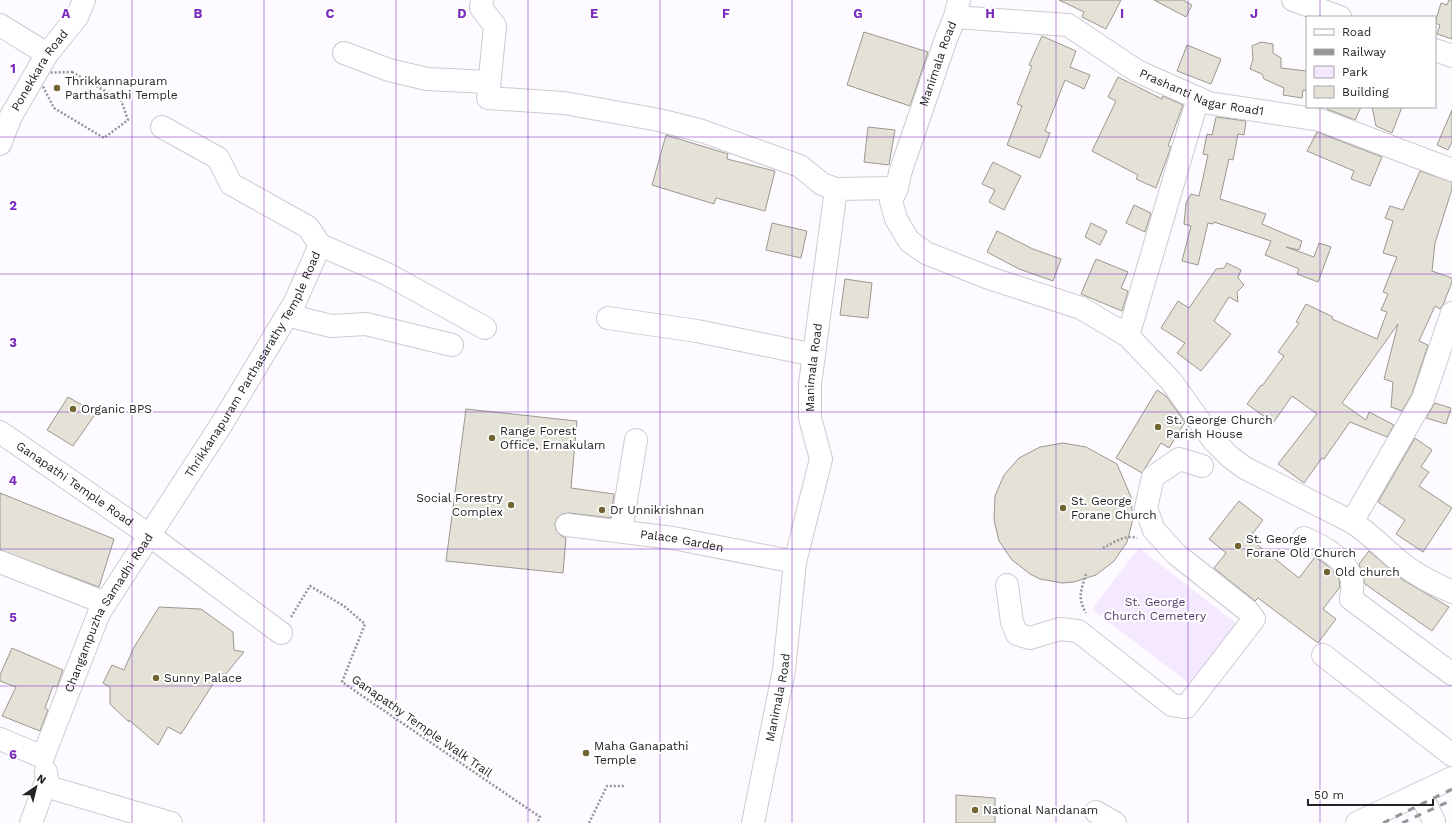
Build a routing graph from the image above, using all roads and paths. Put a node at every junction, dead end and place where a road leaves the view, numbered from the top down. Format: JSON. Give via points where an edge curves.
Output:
{"nodes":[{"id":1,"x":84,"y":0,"type":"edge"},
{"id":2,"x":482,"y":0,"type":"edge"},
{"id":3,"x":1293,"y":0,"type":"edge"},
{"id":4,"x":957,"y":8,"type":"edge"},
{"id":5,"x":1337,"y":16,"type":"edge"},
{"id":6,"x":0,"y":25,"type":"edge"},
{"id":7,"x":1436,"y":50,"type":"edge"},
{"id":8,"x":344,"y":53,"type":"dead end"},
{"id":9,"x":47,"y":54,"type":"junction"},
{"id":10,"x":1452,"y":56,"type":"edge"},
{"id":11,"x":36,"y":73,"type":"junction"},
{"id":12,"x":489,"y":82,"type":"junction"},
{"id":13,"x":1198,"y":98,"type":"junction"},
{"id":14,"x":6,"y":113,"type":"edge"},
{"id":15,"x":162,"y":127,"type":"dead end"},
{"id":16,"x":0,"y":144,"type":"edge"},
{"id":17,"x":1452,"y":170,"type":"edge"},
{"id":18,"x":897,"y":188,"type":"junction"},
{"id":19,"x":836,"y":189,"type":"junction"},
{"id":20,"x":320,"y":245,"type":"junction"},
{"id":21,"x":1452,"y":313,"type":"edge"},
{"id":22,"x":288,"y":315,"type":"junction"},
{"id":23,"x":608,"y":318,"type":"dead end"},
{"id":24,"x":485,"y":328,"type":"dead end"},
{"id":25,"x":1128,"y":336,"type":"junction"},
{"id":26,"x":452,"y":345,"type":"dead end"},
{"id":27,"x":814,"y":355,"type":"junction"},
{"id":28,"x":0,"y":432,"type":"edge"},
{"id":29,"x":636,"y":440,"type":"dead end"},
{"id":30,"x":1202,"y":466,"type":"dead end"},
{"id":31,"x":1352,"y":522,"type":"junction"},
{"id":32,"x":567,"y":525,"type":"dead end"},
{"id":33,"x":621,"y":531,"type":"junction"},
{"id":34,"x":149,"y":535,"type":"junction"},
{"id":35,"x":1304,"y":538,"type":"dead end"},
{"id":36,"x":0,"y":562,"type":"edge"},
{"id":37,"x":794,"y":562,"type":"junction"},
{"id":38,"x":1007,"y":586,"type":"dead end"},
{"id":39,"x":1452,"y":592,"type":"edge"},
{"id":40,"x":105,"y":603,"type":"junction"},
{"id":41,"x":281,"y":632,"type":"joint"},
{"id":42,"x":1323,"y":655,"type":"dead end"},
{"id":43,"x":1452,"y":674,"type":"edge"},
{"id":44,"x":0,"y":739,"type":"edge"},
{"id":45,"x":1452,"y":755,"type":"edge"},
{"id":46,"x":43,"y":757,"type":"junction"},
{"id":47,"x":1452,"y":778,"type":"edge"},
{"id":48,"x":45,"y":786,"type":"junction"},
{"id":49,"x":625,"y":786,"type":"dead end"},
{"id":50,"x":1420,"y":794,"type":"junction"},
{"id":51,"x":1096,"y":812,"type":"dead end"},
{"id":52,"x":1439,"y":819,"type":"edge"},
{"id":53,"x":31,"y":823,"type":"edge"},
{"id":54,"x":171,"y":823,"type":"edge"},
{"id":55,"x":537,"y":823,"type":"edge"},
{"id":56,"x":589,"y":823,"type":"edge"},
{"id":57,"x":753,"y":823,"type":"edge"},
{"id":58,"x":1115,"y":823,"type":"edge"},
{"id":59,"x":1357,"y":823,"type":"edge"}],
"edges":[{"from":1,"to":9,"type":"street","name":"Ponekkara Road","via":[[77,17]]},
{"from":2,"to":12,"type":"street","via":[[481,8],[495,26]]},
{"from":3,"to":5,"type":"street"},
{"from":4,"to":13,"type":"street","name":"Prashanti Nagar Road1","via":[[1068,25],[1137,71]]},
{"from":4,"to":18,"type":"street","name":"Manimala Road","via":[[902,166]]},
{"from":6,"to":9,"type":"street"},
{"from":7,"to":10,"type":"street"},
{"from":8,"to":12,"type":"street","via":[[389,70],[427,79]]},
{"from":9,"to":11,"type":"street","name":"Ponekkara Road"},
{"from":11,"to":11,"type":"path","via":[[72,72],[120,100],[128,120],[104,138],[54,108]]},
{"from":11,"to":14,"type":"street","name":"Ponekkara Road"},
{"from":12,"to":19,"type":"street","via":[[488,98],[564,102],[702,131],[800,166],[822,184]]},
{"from":13,"to":17,"type":"street","name":"Prashanti Nagar Road1","via":[[1209,103],[1320,120]]},
{"from":13,"to":25,"type":"street"},
{"from":14,"to":16,"type":"street","name":"Ponekkara Road"},
{"from":15,"to":20,"type":"street","name":"Thrikkanapuram Parthasarathy Temple Road","via":[[218,158],[231,184],[308,227]]},
{"from":18,"to":19,"type":"street"},
{"from":18,"to":25,"type":"street","name":"Manimala Road","via":[[891,201],[896,219],[909,241],[926,253],[989,278],[1081,308]]},
{"from":19,"to":27,"type":"street","name":"Manimala Road"},
{"from":20,"to":22,"type":"street","name":"Thrikkanapuram Parthasarathy Temple Road"},
{"from":20,"to":24,"type":"street","via":[[387,274]]},
{"from":21,"to":31,"type":"street","via":[[1423,399]]},
{"from":22,"to":26,"type":"street","via":[[331,326],[366,324]]},
{"from":22,"to":34,"type":"street","name":"Thrikkanapuram Parthasarathy Temple Road","via":[[222,425]]},
{"from":23,"to":27,"type":"street","via":[[697,331]]},
{"from":25,"to":31,"type":"street","name":"Manimala Road","via":[[1172,381],[1214,441],[1244,468]]},
{"from":27,"to":37,"type":"street","name":"Manimala Road","via":[[810,384],[810,418],[821,459]]},
{"from":28,"to":34,"type":"street","name":"Ganapathi Temple Road"},
{"from":29,"to":33,"type":"street"},
{"from":30,"to":38,"type":"street","via":[[1179,459],[1166,466],[1153,477],[1146,508],[1154,530],[1176,554],[1248,610],[1254,619],[1186,707],[1172,705],[1078,631],[1060,629],[1030,638],[1017,634],[1012,622]]},
{"from":31,"to":39,"type":"street","name":"Manimala Road","via":[[1421,577]]},
{"from":32,"to":33,"type":"street","name":"Palace Garden"},
{"from":33,"to":37,"type":"street","name":"Palace Garden","via":[[673,538]]},
{"from":34,"to":40,"type":"street","name":"Changampuzha Samadhi Road"},
{"from":34,"to":41,"type":"street","name":"Changampuzha Samadhi Road"},
{"from":35,"to":43,"type":"street","via":[[1338,558],[1350,574],[1353,585],[1351,599]]},
{"from":36,"to":40,"type":"street"},
{"from":37,"to":57,"type":"street","name":"Manimala Road","via":[[784,670]]},
{"from":40,"to":46,"type":"street","name":"Changampuzha Samadhi Road"},
{"from":41,"to":55,"type":"path","name":"Ganapathy Temple Walk Trail","via":[[310,586],[344,606],[365,624],[342,682],[540,818]]},
{"from":42,"to":45,"type":"street"},
{"from":44,"to":46,"type":"street"},
{"from":46,"to":48,"type":"street","via":[[47,779]]},
{"from":47,"to":50,"type":"street"},
{"from":48,"to":53,"type":"street"},
{"from":48,"to":54,"type":"street"},
{"from":49,"to":56,"type":"path","via":[[607,786]]},
{"from":50,"to":52,"type":"street"},
{"from":50,"to":59,"type":"street"},
{"from":51,"to":58,"type":"street"}]}
